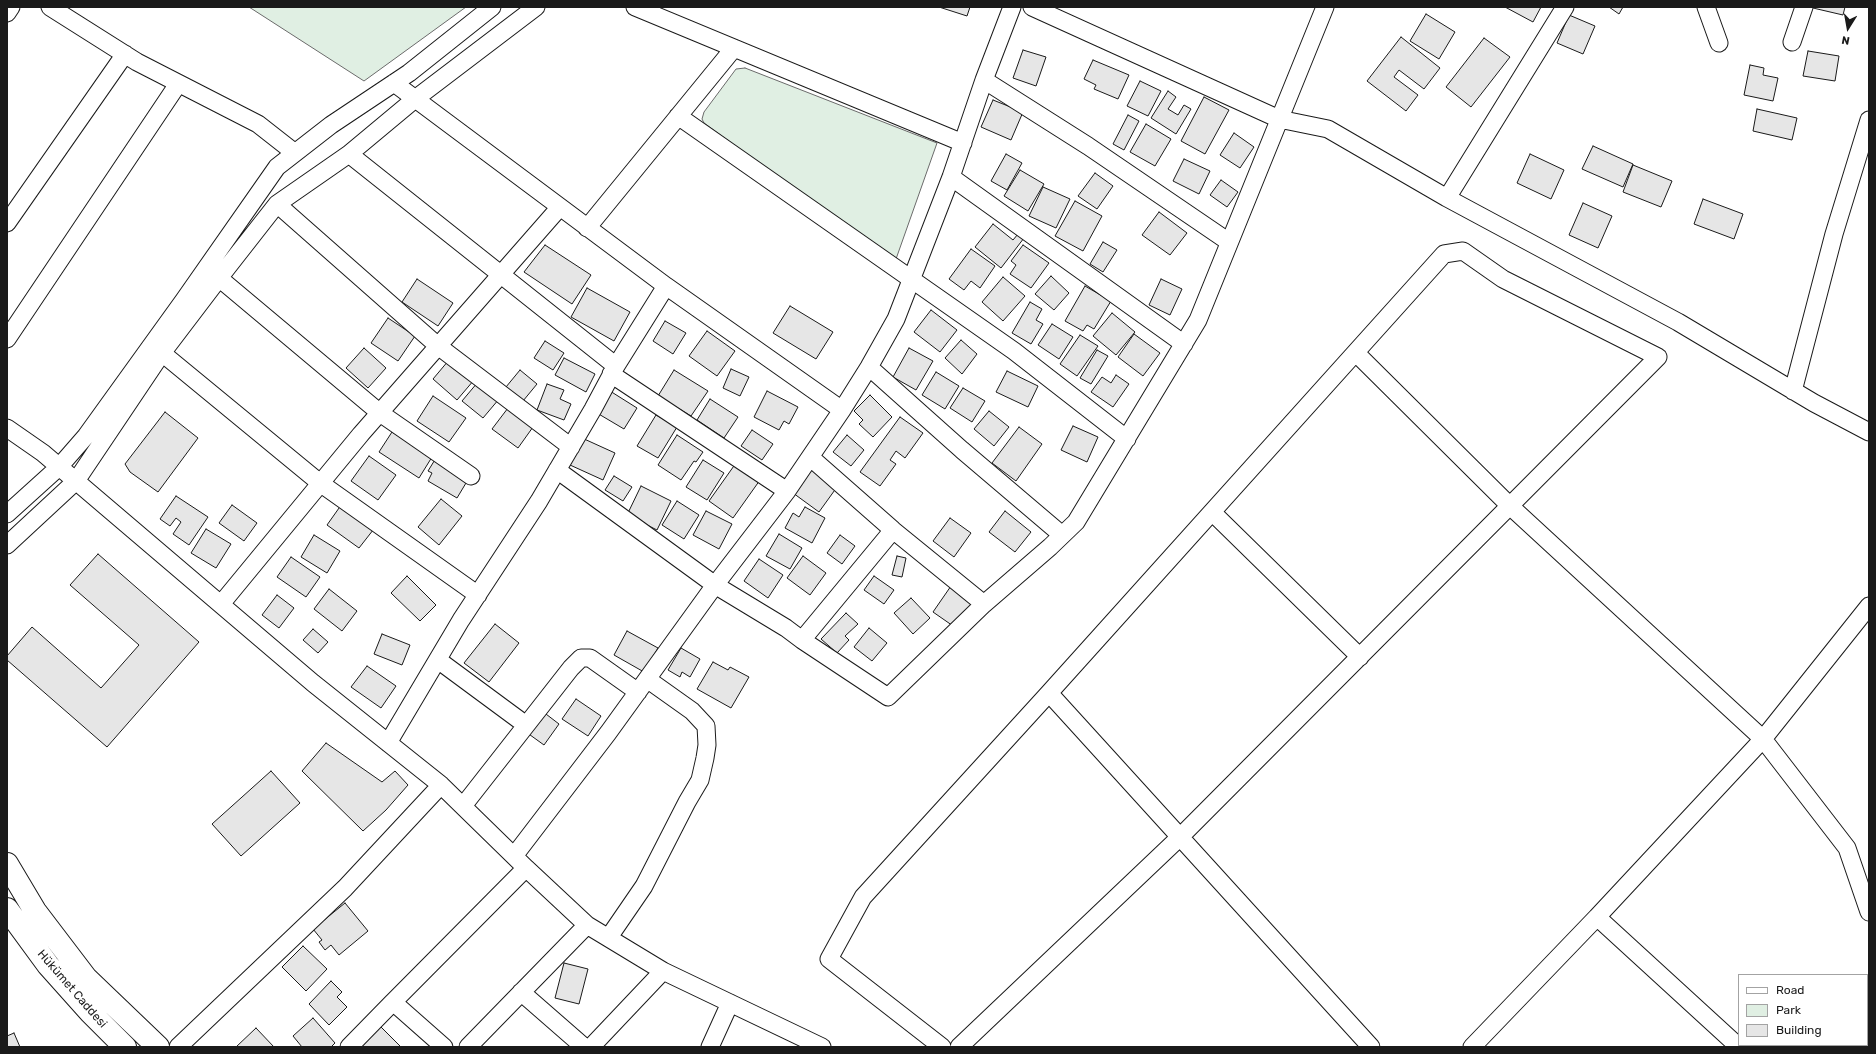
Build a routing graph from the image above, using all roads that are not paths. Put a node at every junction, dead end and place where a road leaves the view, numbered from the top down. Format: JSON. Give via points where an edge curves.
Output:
{"nodes":[{"id":1,"x":11,"y":7,"type":"edge"},
{"id":2,"x":50,"y":7,"type":"edge"},
{"id":3,"x":492,"y":7,"type":"edge"},
{"id":4,"x":536,"y":7,"type":"edge"},
{"id":5,"x":635,"y":7,"type":"edge"},
{"id":6,"x":1012,"y":7,"type":"edge"},
{"id":7,"x":1032,"y":7,"type":"edge"},
{"id":8,"x":1325,"y":7,"type":"edge"},
{"id":9,"x":1565,"y":7,"type":"edge"},
{"id":10,"x":1706,"y":7,"type":"edge"},
{"id":11,"x":1804,"y":7,"type":"edge"},
{"id":12,"x":7,"y":13,"type":"edge"},
{"id":13,"x":1792,"y":42,"type":"dead end"},
{"id":14,"x":1719,"y":43,"type":"dead end"},
{"id":15,"x":734,"y":48,"type":"junction"},
{"id":16,"x":125,"y":54,"type":"junction"},
{"id":17,"x":984,"y":80,"type":"junction"},
{"id":18,"x":394,"y":83,"type":"junction"},
{"id":19,"x":178,"y":84,"type":"junction"},
{"id":20,"x":415,"y":99,"type":"junction"},
{"id":21,"x":678,"y":116,"type":"junction"},
{"id":22,"x":1279,"y":119,"type":"junction"},
{"id":23,"x":1869,"y":120,"type":"edge"},
{"id":24,"x":963,"y":143,"type":"junction"},
{"id":25,"x":295,"y":153,"type":"junction"},
{"id":26,"x":349,"y":154,"type":"junction"},
{"id":27,"x":952,"y":177,"type":"junction"},
{"id":28,"x":1447,"y":198,"type":"junction"},
{"id":29,"x":278,"y":204,"type":"junction"},
{"id":30,"x":560,"y":207,"type":"junction"},
{"id":31,"x":7,"y":223,"type":"edge"},
{"id":32,"x":587,"y":228,"type":"junction"},
{"id":33,"x":1229,"y":242,"type":"junction"},
{"id":34,"x":502,"y":274,"type":"junction"},
{"id":35,"x":219,"y":278,"type":"junction"},
{"id":36,"x":911,"y":281,"type":"junction"},
{"id":37,"x":666,"y":286,"type":"junction"},
{"id":38,"x":7,"y":339,"type":"edge"},
{"id":39,"x":1184,"y":344,"type":"junction"},
{"id":40,"x":438,"y":346,"type":"junction"},
{"id":41,"x":162,"y":353,"type":"junction"},
{"id":42,"x":1356,"y":353,"type":"junction"},
{"id":43,"x":869,"y":368,"type":"junction"},
{"id":44,"x":614,"y":370,"type":"junction"},
{"id":45,"x":1793,"y":391,"type":"junction"},
{"id":46,"x":842,"y":410,"type":"junction"},
{"id":47,"x":380,"y":413,"type":"junction"},
{"id":48,"x":7,"y":428,"type":"edge"},
{"id":49,"x":1869,"y":432,"type":"edge"},
{"id":50,"x":1127,"y":439,"type":"junction"},
{"id":51,"x":571,"y":448,"type":"junction"},
{"id":52,"x":810,"y":457,"type":"junction"},
{"id":53,"x":60,"y":467,"type":"junction"},
{"id":54,"x":557,"y":470,"type":"junction"},
{"id":55,"x":471,"y":476,"type":"dead end"},
{"id":56,"x":76,"y":481,"type":"junction"},
{"id":57,"x":320,"y":484,"type":"junction"},
{"id":58,"x":787,"y":491,"type":"junction"},
{"id":59,"x":1510,"y":506,"type":"junction"},
{"id":60,"x":1212,"y":512,"type":"junction"},
{"id":61,"x":7,"y":514,"type":"edge"},
{"id":62,"x":893,"y":530,"type":"junction"},
{"id":63,"x":1062,"y":535,"type":"junction"},
{"id":64,"x":7,"y":545,"type":"edge"},
{"id":65,"x":715,"y":585,"type":"junction"},
{"id":66,"x":478,"y":595,"type":"junction"},
{"id":67,"x":221,"y":604,"type":"junction"},
{"id":68,"x":984,"y":604,"type":"junction"},
{"id":69,"x":1869,"y":606,"type":"edge"},
{"id":70,"x":802,"y":640,"type":"junction"},
{"id":71,"x":1360,"y":657,"type":"junction"},
{"id":72,"x":438,"y":660,"type":"junction"},
{"id":73,"x":642,"y":686,"type":"junction"},
{"id":74,"x":1049,"y":693,"type":"junction"},
{"id":75,"x":526,"y":725,"type":"junction"},
{"id":76,"x":1763,"y":739,"type":"junction"},
{"id":77,"x":388,"y":743,"type":"junction"},
{"id":78,"x":441,"y":785,"type":"junction"},
{"id":79,"x":463,"y":806,"type":"junction"},
{"id":80,"x":1180,"y":837,"type":"junction"},
{"id":81,"x":514,"y":856,"type":"junction"},
{"id":82,"x":7,"y":864,"type":"edge"},
{"id":83,"x":526,"y":868,"type":"junction"},
{"id":84,"x":7,"y":908,"type":"edge"},
{"id":85,"x":1869,"y":912,"type":"edge"},
{"id":86,"x":1597,"y":917,"type":"junction"},
{"id":87,"x":587,"y":925,"type":"junction"},
{"id":88,"x":609,"y":937,"type":"junction"},
{"id":89,"x":663,"y":971,"type":"junction"},
{"id":90,"x":521,"y":992,"type":"junction"},
{"id":91,"x":393,"y":1002,"type":"junction"},
{"id":92,"x":730,"y":1003,"type":"junction"},
{"id":93,"x":125,"y":1047,"type":"edge"},
{"id":94,"x":158,"y":1047,"type":"edge"},
{"id":95,"x":178,"y":1047,"type":"edge"},
{"id":96,"x":349,"y":1047,"type":"edge"},
{"id":97,"x":444,"y":1047,"type":"edge"},
{"id":98,"x":468,"y":1047,"type":"edge"},
{"id":99,"x":584,"y":1047,"type":"edge"},
{"id":100,"x":591,"y":1047,"type":"edge"},
{"id":101,"x":710,"y":1047,"type":"edge"},
{"id":102,"x":822,"y":1047,"type":"edge"},
{"id":103,"x":942,"y":1047,"type":"edge"},
{"id":104,"x":959,"y":1047,"type":"edge"},
{"id":105,"x":1371,"y":1047,"type":"edge"},
{"id":106,"x":1472,"y":1047,"type":"edge"},
{"id":107,"x":1739,"y":1047,"type":"edge"}],
"edges":[{"from":1,"to":12,"type":"street"},
{"from":2,"to":16,"type":"street"},
{"from":3,"to":18,"type":"street","via":[[409,74]]},
{"from":4,"to":20,"type":"street"},
{"from":5,"to":15,"type":"street"},
{"from":6,"to":17,"type":"street"},
{"from":7,"to":22,"type":"street"},
{"from":8,"to":22,"type":"street"},
{"from":9,"to":28,"type":"street"},
{"from":10,"to":14,"type":"street"},
{"from":11,"to":13,"type":"street"},
{"from":15,"to":21,"type":"street"},
{"from":15,"to":24,"type":"street"},
{"from":16,"to":19,"type":"street"},
{"from":16,"to":31,"type":"street"},
{"from":17,"to":24,"type":"street"},
{"from":17,"to":33,"type":"street","via":[[1088,146]]},
{"from":18,"to":20,"type":"street"},
{"from":18,"to":25,"type":"street"},
{"from":19,"to":25,"type":"street","via":[[258,124]]},
{"from":19,"to":38,"type":"street"},
{"from":20,"to":26,"type":"street"},
{"from":20,"to":30,"type":"street"},
{"from":21,"to":32,"type":"street"},
{"from":21,"to":36,"type":"street"},
{"from":22,"to":28,"type":"street","via":[[1328,129]]},
{"from":22,"to":33,"type":"street"},
{"from":23,"to":45,"type":"street","via":[[1834,234]]},
{"from":24,"to":27,"type":"street"},
{"from":25,"to":53,"type":"street","via":[[277,167],[90,430]]},
{"from":26,"to":29,"type":"street"},
{"from":26,"to":34,"type":"street"},
{"from":27,"to":36,"type":"street"},
{"from":27,"to":39,"type":"street"},
{"from":28,"to":45,"type":"street","via":[[1678,322]]},
{"from":29,"to":35,"type":"street"},
{"from":29,"to":40,"type":"street"},
{"from":30,"to":32,"type":"street"},
{"from":30,"to":34,"type":"street"},
{"from":32,"to":37,"type":"street"},
{"from":33,"to":39,"type":"street","via":[[1198,320]]},
{"from":34,"to":40,"type":"street"},
{"from":34,"to":44,"type":"street"},
{"from":35,"to":41,"type":"street"},
{"from":35,"to":47,"type":"street"},
{"from":36,"to":43,"type":"street","via":[[896,319]]},
{"from":36,"to":50,"type":"street","via":[[1014,351]]},
{"from":37,"to":44,"type":"street"},
{"from":37,"to":46,"type":"street"},
{"from":39,"to":50,"type":"street"},
{"from":40,"to":47,"type":"street"},
{"from":40,"to":51,"type":"street"},
{"from":41,"to":56,"type":"street"},
{"from":41,"to":57,"type":"street"},
{"from":42,"to":59,"type":"street"},
{"from":42,"to":59,"type":"street","via":[[1444,254],[1463,251],[1503,279],[1658,357]]},
{"from":42,"to":60,"type":"street"},
{"from":43,"to":46,"type":"street"},
{"from":43,"to":63,"type":"street"},
{"from":44,"to":51,"type":"street"},
{"from":44,"to":58,"type":"street"},
{"from":45,"to":49,"type":"street"},
{"from":46,"to":52,"type":"street"},
{"from":47,"to":55,"type":"street"},
{"from":47,"to":57,"type":"street"},
{"from":48,"to":53,"type":"street"},
{"from":50,"to":63,"type":"street","via":[[1076,522]]},
{"from":51,"to":54,"type":"street"},
{"from":52,"to":58,"type":"street"},
{"from":52,"to":62,"type":"street"},
{"from":53,"to":56,"type":"street"},
{"from":53,"to":61,"type":"street"},
{"from":54,"to":65,"type":"street"},
{"from":54,"to":66,"type":"street"},
{"from":56,"to":64,"type":"street"},
{"from":56,"to":67,"type":"street"},
{"from":57,"to":66,"type":"street"},
{"from":57,"to":67,"type":"street"},
{"from":58,"to":65,"type":"street"},
{"from":59,"to":71,"type":"street"},
{"from":59,"to":76,"type":"street"},
{"from":60,"to":71,"type":"street"},
{"from":60,"to":74,"type":"street"},
{"from":62,"to":68,"type":"street"},
{"from":62,"to":70,"type":"street"},
{"from":63,"to":68,"type":"street"},
{"from":65,"to":70,"type":"street"},
{"from":65,"to":73,"type":"street"},
{"from":66,"to":72,"type":"street"},
{"from":67,"to":77,"type":"street"},
{"from":68,"to":70,"type":"street","via":[[888,697]]},
{"from":69,"to":76,"type":"street"},
{"from":71,"to":80,"type":"street"},
{"from":72,"to":75,"type":"street"},
{"from":72,"to":77,"type":"street"},
{"from":73,"to":75,"type":"street","via":[[590,658],[581,658]]},
{"from":73,"to":81,"type":"street"},
{"from":73,"to":88,"type":"street","via":[[692,711],[706,726],[707,744],[700,780],[644,886]]},
{"from":74,"to":80,"type":"street"},
{"from":74,"to":103,"type":"street","via":[[863,897],[829,959]]},
{"from":75,"to":79,"type":"street"},
{"from":76,"to":85,"type":"street","via":[[1846,848]]},
{"from":76,"to":86,"type":"street"},
{"from":77,"to":78,"type":"street"},
{"from":78,"to":79,"type":"street"},
{"from":78,"to":95,"type":"street","via":[[345,888]]},
{"from":79,"to":81,"type":"street"},
{"from":80,"to":104,"type":"street"},
{"from":80,"to":105,"type":"street"},
{"from":81,"to":83,"type":"street"},
{"from":82,"to":94,"type":"main road","via":[[35,911],[86,978]]},
{"from":83,"to":87,"type":"street"},
{"from":83,"to":91,"type":"street"},
{"from":84,"to":93,"type":"main road","name":"Hükümet Caddesi","via":[[48,965]]},
{"from":86,"to":106,"type":"street"},
{"from":86,"to":107,"type":"street"},
{"from":87,"to":88,"type":"street"},
{"from":87,"to":90,"type":"street"},
{"from":88,"to":89,"type":"street"},
{"from":89,"to":92,"type":"street"},
{"from":89,"to":100,"type":"street"},
{"from":90,"to":98,"type":"street"},
{"from":90,"to":99,"type":"street"},
{"from":91,"to":96,"type":"street"},
{"from":91,"to":97,"type":"street"},
{"from":92,"to":101,"type":"street"},
{"from":92,"to":102,"type":"street"}]}
